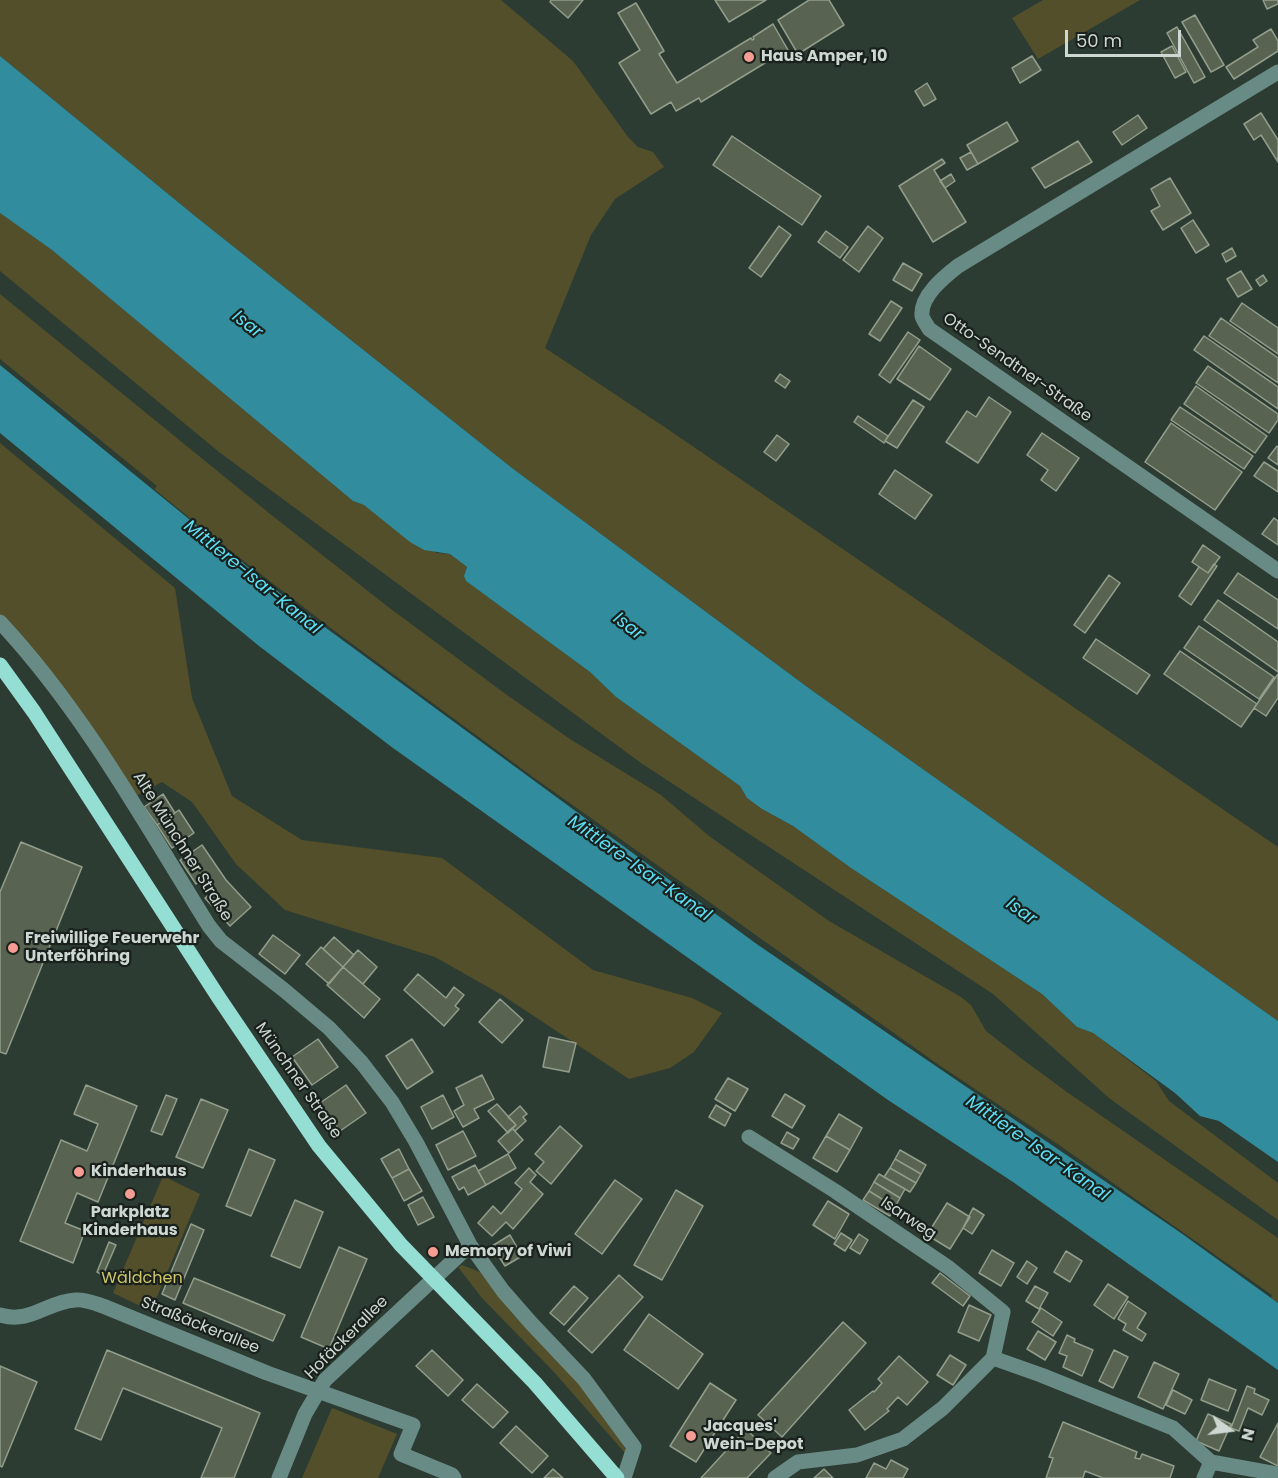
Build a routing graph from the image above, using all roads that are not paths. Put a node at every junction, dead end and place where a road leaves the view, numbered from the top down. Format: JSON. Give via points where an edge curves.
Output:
{"nodes":[{"id":1,"x":1278,"y":72,"type":"edge"},
{"id":2,"x":1278,"y":571,"type":"edge"},
{"id":3,"x":0,"y":622,"type":"edge"},
{"id":4,"x":0,"y":665,"type":"edge"},
{"id":5,"x":749,"y":1137,"type":"dead end"},
{"id":6,"x":470,"y":1245,"type":"junction"},
{"id":7,"x":434,"y":1279,"type":"junction"},
{"id":8,"x":0,"y":1314,"type":"edge"},
{"id":9,"x":993,"y":1358,"type":"junction"},
{"id":10,"x":318,"y":1390,"type":"junction"},
{"id":11,"x":1211,"y":1462,"type":"junction"},
{"id":12,"x":1278,"y":1474,"type":"edge"},
{"id":13,"x":279,"y":1478,"type":"edge"},
{"id":14,"x":454,"y":1478,"type":"edge"},
{"id":15,"x":617,"y":1478,"type":"edge"},
{"id":16,"x":624,"y":1478,"type":"edge"},
{"id":17,"x":775,"y":1478,"type":"edge"},
{"id":18,"x":1204,"y":1478,"type":"edge"}],
"edges":[{"from":1,"to":2,"type":"street","name":"Otto-Sendtner-Straße","via":[[958,266],[926,300],[922,316],[929,329]]},
{"from":3,"to":6,"type":"street","name":"Alte Münchner Straße","via":[[73,713],[221,942],[329,1028],[392,1102]]},
{"from":4,"to":7,"type":"main road","name":"Münchner Straße","via":[[319,1146]]},
{"from":5,"to":9,"type":"street","name":"Isarweg","via":[[949,1268],[1003,1312]]},
{"from":6,"to":7,"type":"street","name":"Hofäckerallee"},
{"from":6,"to":16,"type":"street","name":"Alte Münchner Straße","via":[[503,1291],[584,1379],[634,1447]]},
{"from":7,"to":10,"type":"street","name":"Hofäckerallee"},
{"from":7,"to":15,"type":"main road","name":"Münchner Straße","via":[[535,1383]]},
{"from":8,"to":10,"type":"street","name":"Straßäckerallee","via":[[21,1318],[66,1301],[88,1301]]},
{"from":9,"to":11,"type":"street","via":[[1173,1428]]},
{"from":9,"to":17,"type":"street","via":[[943,1408],[903,1439],[857,1455],[798,1462]]},
{"from":10,"to":13,"type":"street","name":"Hofäckerallee"},
{"from":10,"to":14,"type":"street","name":"Straßäckerallee","via":[[413,1425],[401,1454]]},
{"from":11,"to":12,"type":"street"},
{"from":11,"to":18,"type":"street"}]}
